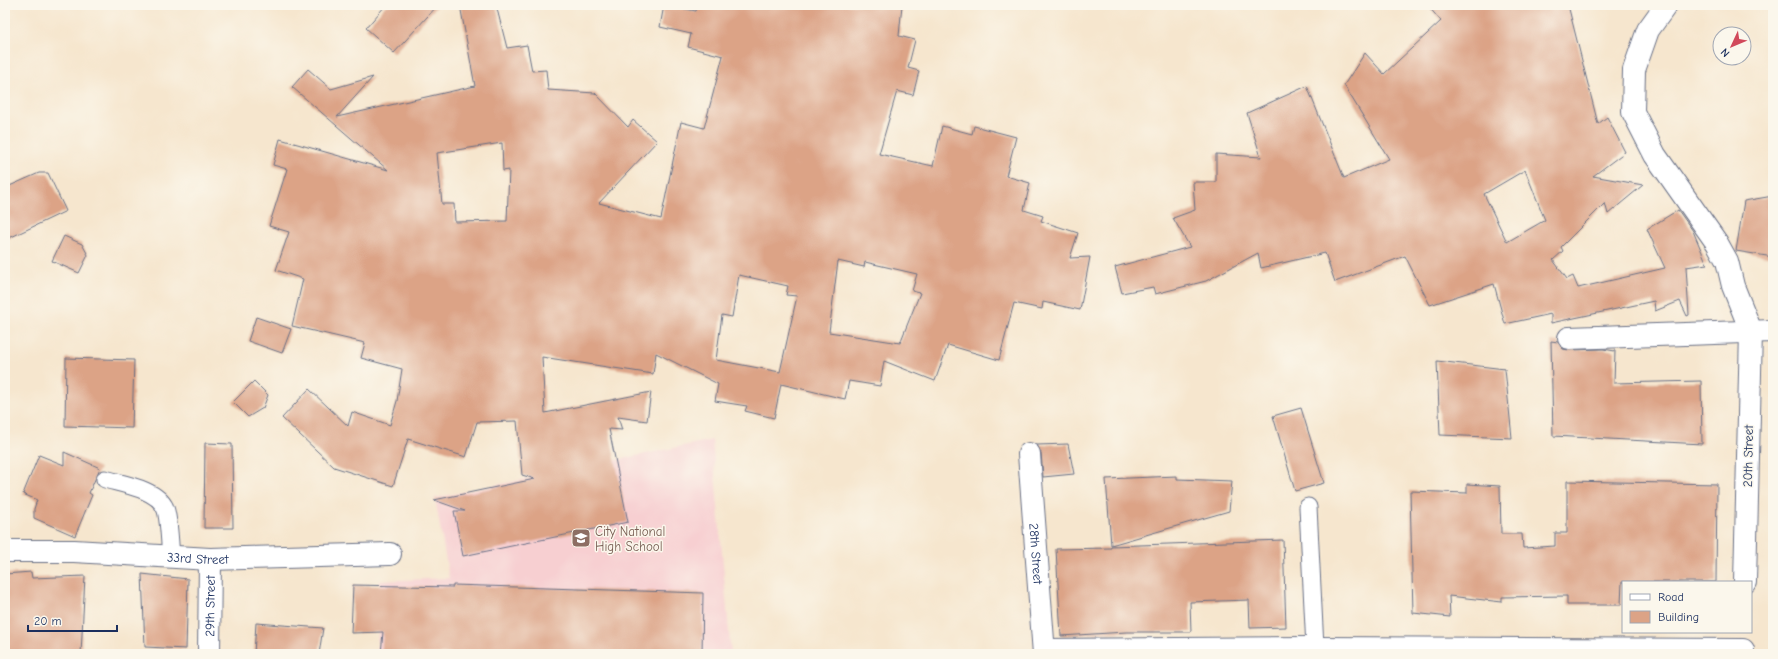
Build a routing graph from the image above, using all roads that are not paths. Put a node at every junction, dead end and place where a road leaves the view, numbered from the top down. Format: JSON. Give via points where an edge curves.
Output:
{"nodes":[{"id":1,"x":1666,"y":5,"type":"edge"},
{"id":2,"x":1751,"y":331,"type":"junction"},
{"id":3,"x":1773,"y":331,"type":"edge"},
{"id":4,"x":1569,"y":338,"type":"dead end"},
{"id":5,"x":1029,"y":454,"type":"dead end"},
{"id":6,"x":105,"y":479,"type":"dead end"},
{"id":7,"x":1308,"y":507,"type":"dead end"},
{"id":8,"x":5,"y":551,"type":"edge"},
{"id":9,"x":390,"y":554,"type":"dead end"},
{"id":10,"x":171,"y":558,"type":"junction"},
{"id":11,"x":210,"y":559,"type":"junction"},
{"id":12,"x":1745,"y":581,"type":"edge"},
{"id":13,"x":1743,"y":645,"type":"edge"},
{"id":14,"x":1314,"y":648,"type":"junction"},
{"id":15,"x":1044,"y":652,"type":"edge"},
{"id":16,"x":209,"y":654,"type":"edge"}],
"edges":[{"from":1,"to":2,"type":"street","via":[[1648,30],[1634,70],[1634,112],[1655,155],[1727,261],[1733,286]]},
{"from":2,"to":3,"type":"street"},
{"from":2,"to":4,"type":"street"},
{"from":2,"to":12,"type":"street","name":"20th Street"},
{"from":5,"to":15,"type":"street","name":"28th Street"},
{"from":6,"to":10,"type":"lane","via":[[149,492],[165,508]]},
{"from":7,"to":14,"type":"lane"},
{"from":8,"to":10,"type":"street","name":"33rd Street"},
{"from":9,"to":11,"type":"street","name":"33rd Street"},
{"from":10,"to":11,"type":"street","name":"33rd Street"},
{"from":11,"to":16,"type":"street","name":"29th Street"},
{"from":13,"to":14,"type":"street"},
{"from":14,"to":15,"type":"street"}]}
